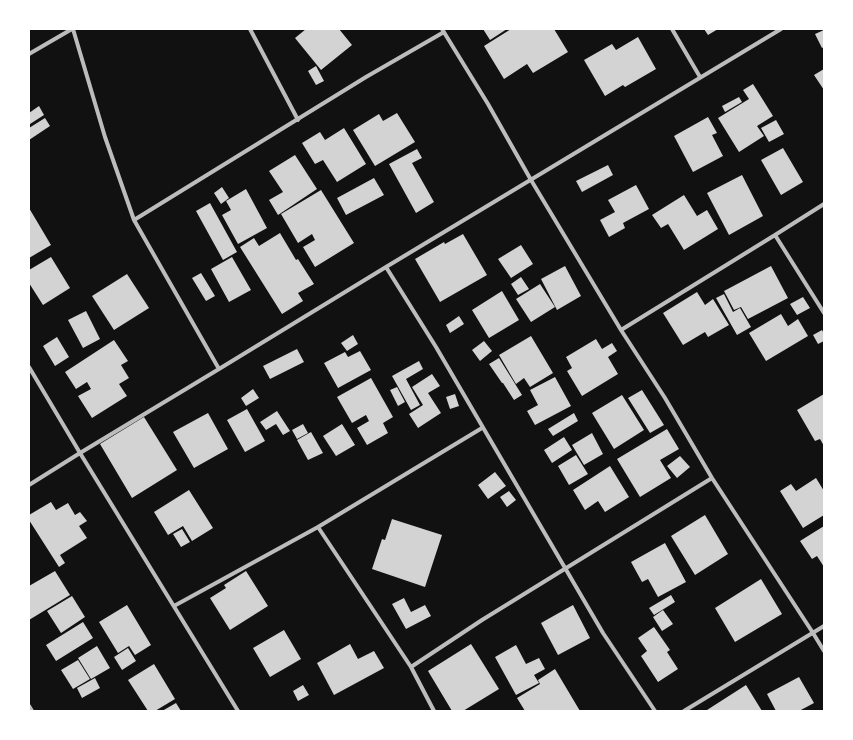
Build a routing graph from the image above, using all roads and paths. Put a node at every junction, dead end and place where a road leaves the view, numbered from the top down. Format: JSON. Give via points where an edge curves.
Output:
{"nodes":[{"id":1,"x":72,"y":29,"type":"edge"},
{"id":2,"x":250,"y":29,"type":"edge"},
{"id":3,"x":672,"y":29,"type":"edge"},
{"id":4,"x":781,"y":29,"type":"edge"},
{"id":5,"x":443,"y":30,"type":"edge"},
{"id":6,"x":29,"y":54,"type":"edge"},
{"id":7,"x":700,"y":77,"type":"junction"},
{"id":8,"x":298,"y":120,"type":"junction"},
{"id":9,"x":531,"y":180,"type":"junction"},
{"id":10,"x":824,"y":204,"type":"edge"},
{"id":11,"x":134,"y":220,"type":"junction"},
{"id":12,"x":775,"y":235,"type":"junction"},
{"id":13,"x":386,"y":267,"type":"junction"},
{"id":14,"x":824,"y":313,"type":"edge"},
{"id":15,"x":621,"y":330,"type":"junction"},
{"id":16,"x":29,"y":367,"type":"edge"},
{"id":17,"x":219,"y":369,"type":"junction"},
{"id":18,"x":482,"y":428,"type":"junction"},
{"id":19,"x":80,"y":453,"type":"junction"},
{"id":20,"x":712,"y":478,"type":"junction"},
{"id":21,"x":29,"y":485,"type":"edge"},
{"id":22,"x":318,"y":527,"type":"junction"},
{"id":23,"x":566,"y":568,"type":"junction"},
{"id":24,"x":174,"y":606,"type":"junction"},
{"id":25,"x":824,"y":626,"type":"edge"},
{"id":26,"x":813,"y":633,"type":"junction"},
{"id":27,"x":824,"y":651,"type":"edge"},
{"id":28,"x":411,"y":666,"type":"junction"},
{"id":29,"x":29,"y":706,"type":"edge"},
{"id":30,"x":32,"y":711,"type":"edge"},
{"id":31,"x":238,"y":711,"type":"edge"},
{"id":32,"x":434,"y":711,"type":"edge"},
{"id":33,"x":655,"y":711,"type":"edge"},
{"id":34,"x":684,"y":711,"type":"edge"}],
"edges":[{"from":1,"to":6,"type":"street"},
{"from":1,"to":11,"type":"street","via":[[104,137]]},
{"from":2,"to":8,"type":"street"},
{"from":3,"to":7,"type":"street"},
{"from":4,"to":7,"type":"street"},
{"from":5,"to":8,"type":"street"},
{"from":5,"to":9,"type":"street"},
{"from":7,"to":9,"type":"street"},
{"from":8,"to":11,"type":"street"},
{"from":9,"to":13,"type":"street"},
{"from":9,"to":15,"type":"street"},
{"from":10,"to":12,"type":"street"},
{"from":11,"to":17,"type":"street"},
{"from":12,"to":14,"type":"street"},
{"from":12,"to":15,"type":"street"},
{"from":13,"to":17,"type":"street"},
{"from":13,"to":18,"type":"street"},
{"from":15,"to":20,"type":"street"},
{"from":16,"to":19,"type":"street"},
{"from":17,"to":19,"type":"street"},
{"from":18,"to":22,"type":"street"},
{"from":18,"to":23,"type":"street"},
{"from":19,"to":21,"type":"street"},
{"from":19,"to":24,"type":"street"},
{"from":20,"to":23,"type":"street"},
{"from":20,"to":26,"type":"street"},
{"from":22,"to":24,"type":"street"},
{"from":22,"to":28,"type":"street"},
{"from":23,"to":28,"type":"street"},
{"from":23,"to":33,"type":"street","via":[[603,633]]},
{"from":24,"to":31,"type":"street"},
{"from":25,"to":26,"type":"street"},
{"from":26,"to":27,"type":"street"},
{"from":26,"to":34,"type":"street"},
{"from":28,"to":32,"type":"street"},
{"from":29,"to":30,"type":"street"}]}
